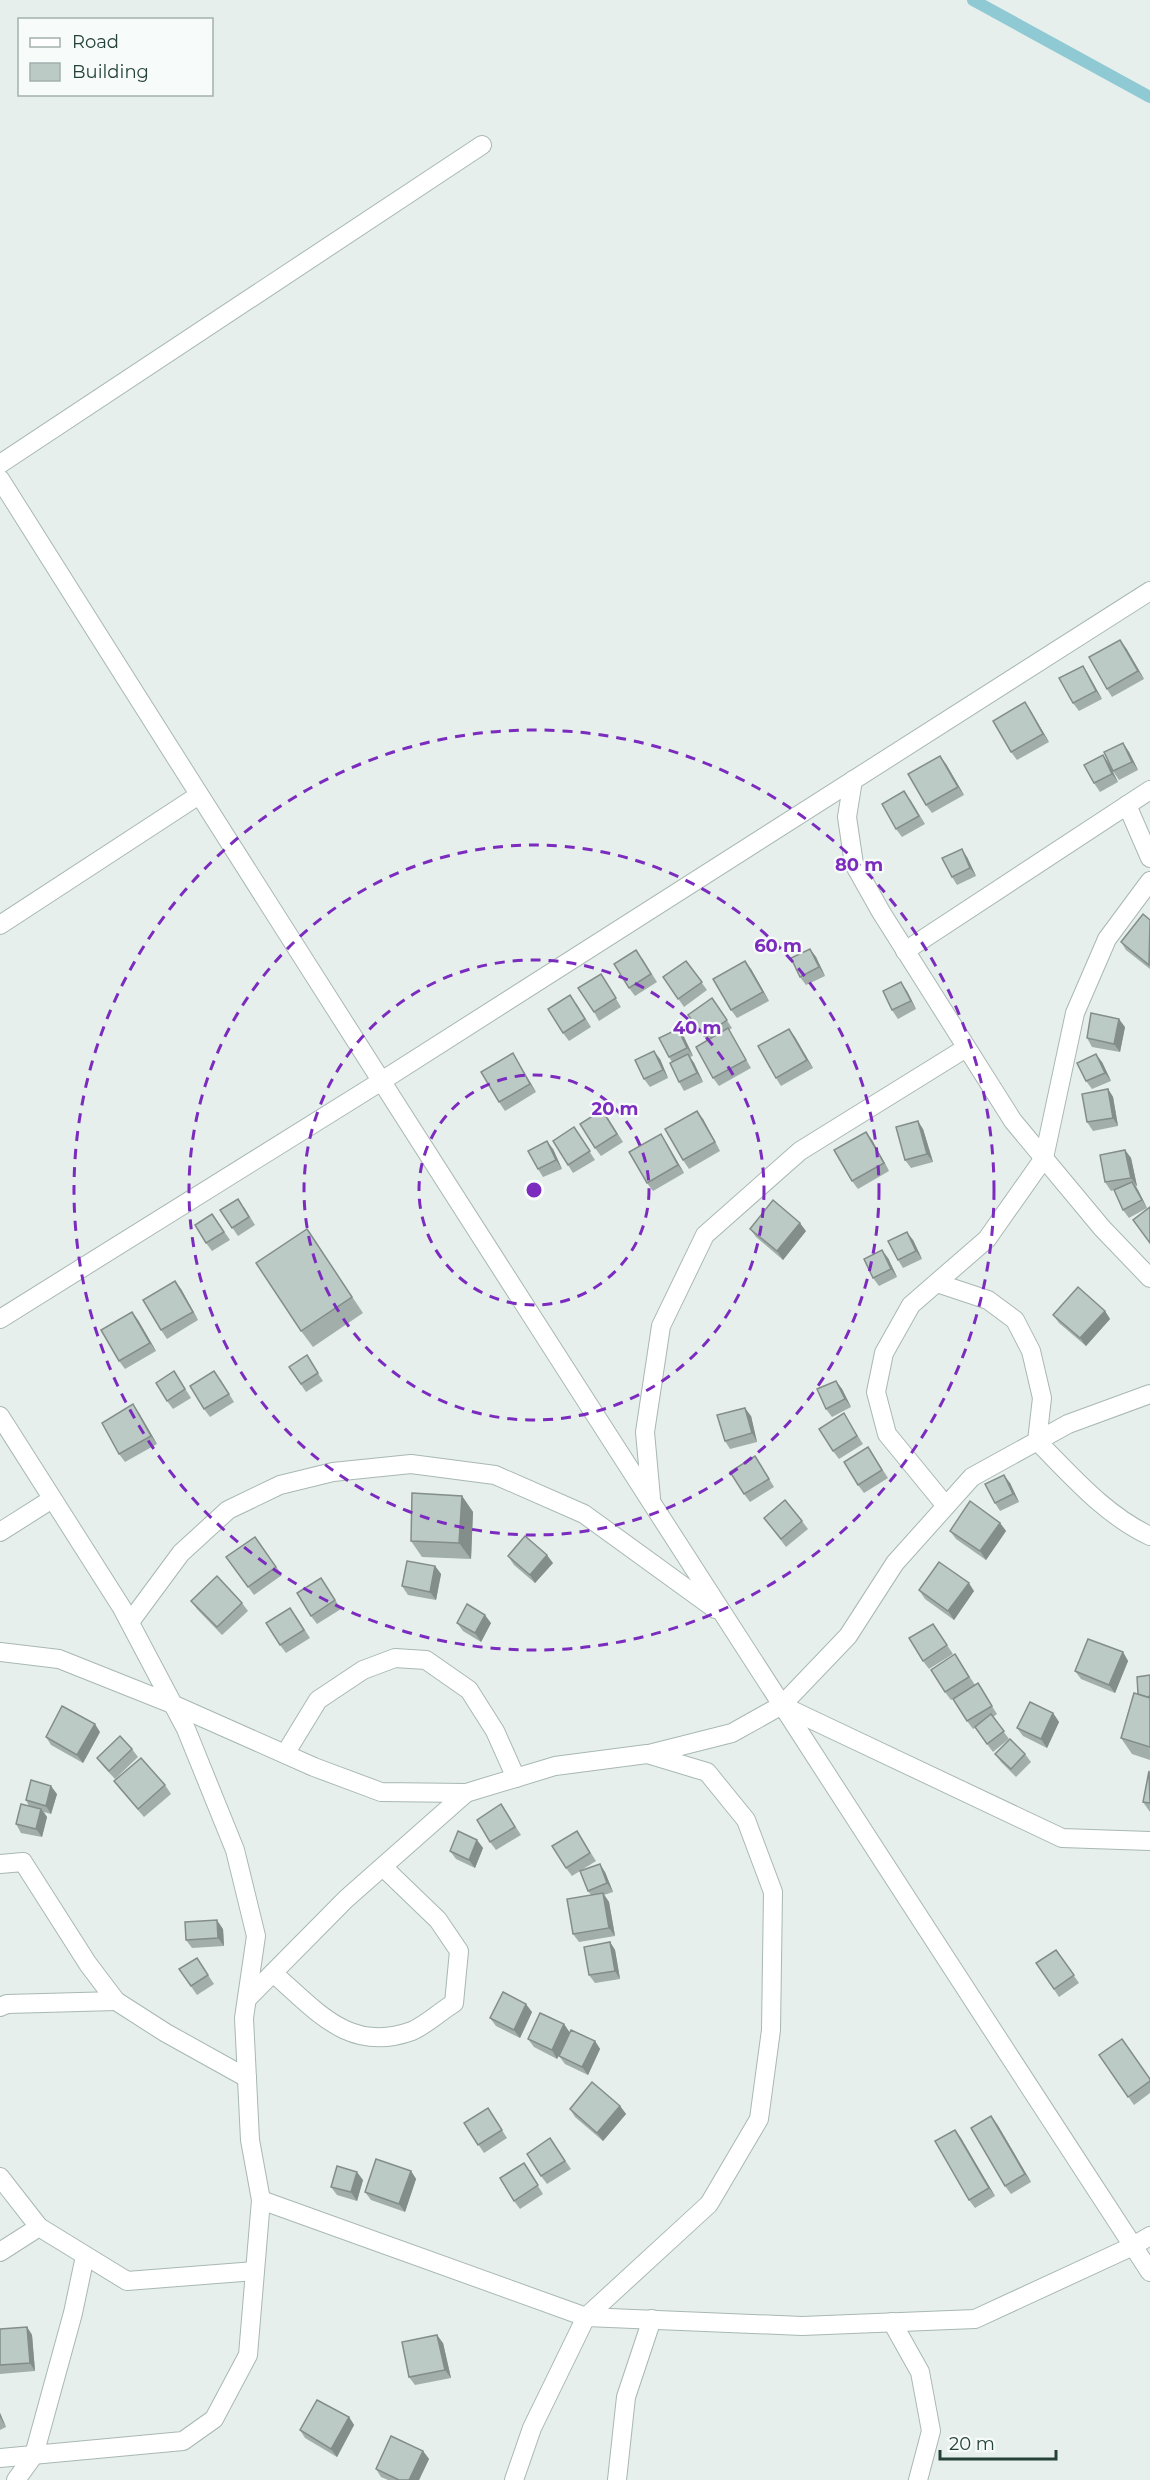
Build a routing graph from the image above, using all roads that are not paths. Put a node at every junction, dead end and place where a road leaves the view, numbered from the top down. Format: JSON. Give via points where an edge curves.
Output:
{"nodes":[{"id":1,"x":482,"y":145,"type":"dead end"},
{"id":2,"x":0,"y":464,"type":"edge"},
{"id":3,"x":0,"y":479,"type":"edge"},
{"id":4,"x":1150,"y":591,"type":"edge"},
{"id":5,"x":853,"y":780,"type":"junction"},
{"id":6,"x":1150,"y":790,"type":"edge"},
{"id":7,"x":199,"y":795,"type":"junction"},
{"id":8,"x":1127,"y":805,"type":"junction"},
{"id":9,"x":1150,"y":858,"type":"edge"},
{"id":10,"x":1150,"y":881,"type":"edge"},
{"id":11,"x":0,"y":925,"type":"edge"},
{"id":12,"x":905,"y":951,"type":"junction"},
{"id":13,"x":966,"y":1048,"type":"junction"},
{"id":14,"x":380,"y":1082,"type":"junction"},
{"id":15,"x":1044,"y":1158,"type":"junction"},
{"id":16,"x":1150,"y":1278,"type":"edge"},
{"id":17,"x":937,"y":1283,"type":"junction"},
{"id":18,"x":0,"y":1319,"type":"edge"},
{"id":19,"x":1150,"y":1394,"type":"edge"},
{"id":20,"x":0,"y":1416,"type":"edge"},
{"id":21,"x":1038,"y":1441,"type":"junction"},
{"id":22,"x":52,"y":1499,"type":"junction"},
{"id":23,"x":652,"y":1503,"type":"junction"},
{"id":24,"x":946,"y":1506,"type":"junction"},
{"id":25,"x":0,"y":1532,"type":"edge"},
{"id":26,"x":1150,"y":1536,"type":"edge"},
{"id":27,"x":724,"y":1615,"type":"junction"},
{"id":28,"x":130,"y":1622,"type":"junction"},
{"id":29,"x":0,"y":1652,"type":"edge"},
{"id":30,"x":172,"y":1704,"type":"junction"},
{"id":31,"x":782,"y":1705,"type":"junction"},
{"id":32,"x":285,"y":1754,"type":"junction"},
{"id":33,"x":647,"y":1754,"type":"junction"},
{"id":34,"x":516,"y":1778,"type":"junction"},
{"id":35,"x":466,"y":1793,"type":"junction"},
{"id":36,"x":1150,"y":1841,"type":"edge"},
{"id":37,"x":0,"y":1864,"type":"edge"},
{"id":38,"x":383,"y":1867,"type":"junction"},
{"id":39,"x":273,"y":1972,"type":"junction"},
{"id":40,"x":247,"y":1999,"type":"junction"},
{"id":41,"x":116,"y":2001,"type":"junction"},
{"id":42,"x":0,"y":2007,"type":"edge"},
{"id":43,"x":247,"y":2078,"type":"junction"},
{"id":44,"x":0,"y":2177,"type":"edge"},
{"id":45,"x":261,"y":2200,"type":"junction"},
{"id":46,"x":39,"y":2227,"type":"junction"},
{"id":47,"x":1150,"y":2236,"type":"edge"},
{"id":48,"x":1133,"y":2246,"type":"junction"},
{"id":49,"x":0,"y":2252,"type":"edge"},
{"id":50,"x":85,"y":2256,"type":"junction"},
{"id":51,"x":255,"y":2271,"type":"junction"},
{"id":52,"x":1150,"y":2272,"type":"edge"},
{"id":53,"x":586,"y":2317,"type":"junction"},
{"id":54,"x":652,"y":2319,"type":"junction"},
{"id":55,"x":892,"y":2322,"type":"junction"},
{"id":56,"x":34,"y":2455,"type":"junction"},
{"id":57,"x":0,"y":2458,"type":"edge"},
{"id":58,"x":16,"y":2480,"type":"edge"},
{"id":59,"x":514,"y":2480,"type":"edge"},
{"id":60,"x":617,"y":2480,"type":"edge"},
{"id":61,"x":918,"y":2480,"type":"edge"}],
"edges":[{"from":1,"to":2,"type":"street"},
{"from":3,"to":7,"type":"street"},
{"from":4,"to":5,"type":"street"},
{"from":5,"to":12,"type":"street","via":[[848,817],[854,864]]},
{"from":5,"to":14,"type":"street"},
{"from":6,"to":8,"type":"street"},
{"from":7,"to":11,"type":"street"},
{"from":7,"to":14,"type":"street"},
{"from":8,"to":9,"type":"street"},
{"from":8,"to":12,"type":"street"},
{"from":10,"to":15,"type":"street","via":[[1107,939],[1075,1013]]},
{"from":12,"to":13,"type":"street"},
{"from":13,"to":15,"type":"street","via":[[1013,1121]]},
{"from":13,"to":23,"type":"street","via":[[800,1151],[705,1235],[661,1326],[645,1432]]},
{"from":14,"to":18,"type":"street"},
{"from":14,"to":23,"type":"street"},
{"from":15,"to":16,"type":"street"},
{"from":15,"to":17,"type":"street","via":[[987,1239]]},
{"from":17,"to":21,"type":"street","via":[[988,1300],[1015,1320],[1031,1351],[1042,1398]]},
{"from":17,"to":24,"type":"street","via":[[911,1305],[884,1353],[876,1392],[887,1434]]},
{"from":19,"to":21,"type":"street","via":[[1068,1424]]},
{"from":20,"to":22,"type":"street"},
{"from":21,"to":24,"type":"street","via":[[972,1477]]},
{"from":21,"to":26,"type":"street","via":[[1128,1526]]},
{"from":22,"to":25,"type":"street"},
{"from":22,"to":28,"type":"street"},
{"from":23,"to":27,"type":"street"},
{"from":24,"to":31,"type":"street","via":[[895,1563],[848,1636]]},
{"from":27,"to":28,"type":"street","via":[[584,1514],[495,1475],[411,1464],[333,1472],[280,1485],[228,1510],[181,1553]]},
{"from":27,"to":31,"type":"street"},
{"from":28,"to":30,"type":"street"},
{"from":29,"to":30,"type":"street","via":[[59,1659]]},
{"from":30,"to":32,"type":"street"},
{"from":30,"to":40,"type":"street","via":[[235,1850],[256,1936]]},
{"from":31,"to":33,"type":"street","via":[[732,1733]]},
{"from":31,"to":36,"type":"street","via":[[1062,1838]]},
{"from":31,"to":48,"type":"street"},
{"from":32,"to":34,"type":"street","via":[[318,1700],[363,1670],[395,1658],[426,1660],[469,1690],[495,1731]]},
{"from":32,"to":35,"type":"street","via":[[381,1792]]},
{"from":33,"to":34,"type":"street","via":[[555,1766]]},
{"from":33,"to":53,"type":"street","via":[[707,1772],[746,1821],[773,1892],[771,2030],[759,2119],[709,2204]]},
{"from":34,"to":35,"type":"street"},
{"from":35,"to":38,"type":"street"},
{"from":37,"to":41,"type":"street","via":[[23,1862]]},
{"from":38,"to":39,"type":"street"},
{"from":38,"to":39,"type":"street","via":[[438,1920],[459,1951],[454,2003],[413,2031],[374,2039],[334,2026]]},
{"from":39,"to":40,"type":"street"},
{"from":40,"to":43,"type":"street"},
{"from":41,"to":42,"type":"street"},
{"from":41,"to":43,"type":"street"},
{"from":43,"to":45,"type":"street","via":[[250,2140]]},
{"from":44,"to":46,"type":"street"},
{"from":45,"to":51,"type":"street"},
{"from":45,"to":53,"type":"street"},
{"from":46,"to":49,"type":"street"},
{"from":46,"to":50,"type":"street"},
{"from":47,"to":48,"type":"street"},
{"from":48,"to":52,"type":"street"},
{"from":48,"to":55,"type":"street","via":[[975,2319]]},
{"from":50,"to":51,"type":"street","via":[[127,2281]]},
{"from":50,"to":56,"type":"street"},
{"from":51,"to":56,"type":"street","via":[[248,2355],[214,2419],[183,2441]]},
{"from":53,"to":54,"type":"street"},
{"from":53,"to":59,"type":"street","via":[[532,2428]]},
{"from":54,"to":55,"type":"street","via":[[802,2326]]},
{"from":54,"to":60,"type":"street","via":[[626,2397]]},
{"from":55,"to":61,"type":"street","via":[[920,2372],[932,2431]]},
{"from":56,"to":57,"type":"street"},
{"from":56,"to":58,"type":"street"}]}
